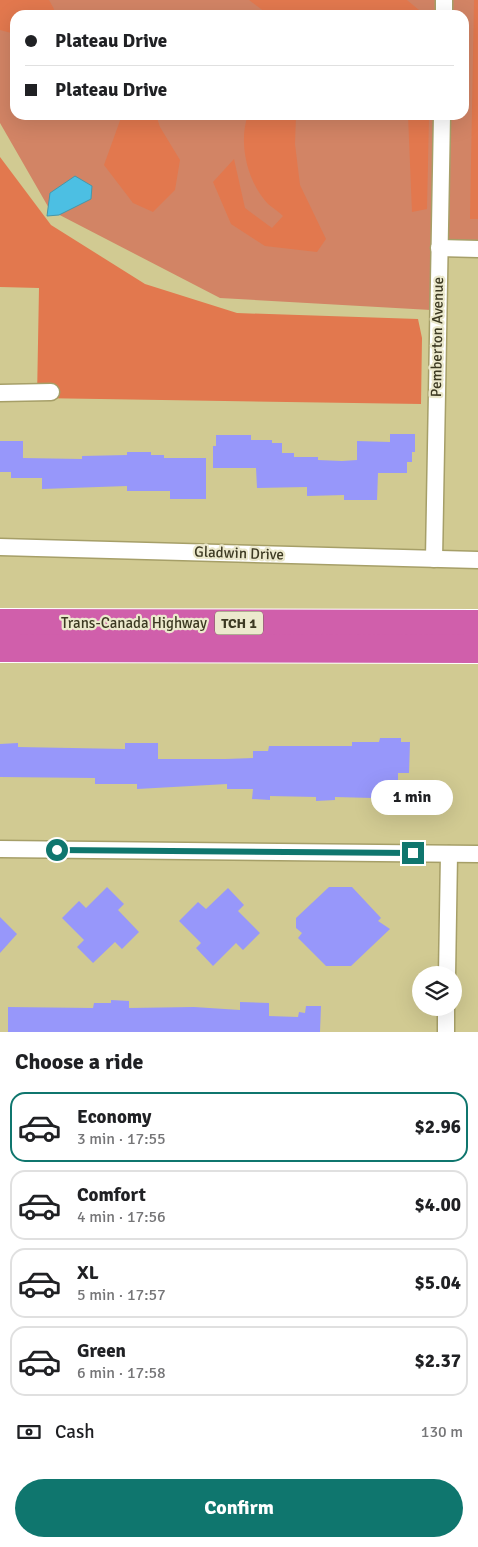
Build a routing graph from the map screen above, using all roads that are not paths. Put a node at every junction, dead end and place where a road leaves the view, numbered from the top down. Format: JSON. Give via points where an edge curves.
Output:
{"nodes":[{"id":1,"x":442,"y":120,"type":"edge"},
{"id":2,"x":439,"y":248,"type":"junction"},
{"id":3,"x":478,"y":248,"type":"edge"},
{"id":4,"x":51,"y":392,"type":"dead end"},
{"id":5,"x":0,"y":393,"type":"edge"},
{"id":6,"x":0,"y":547,"type":"edge"},
{"id":7,"x":434,"y":559,"type":"junction"},
{"id":8,"x":478,"y":560,"type":"edge"},
{"id":9,"x":0,"y":623,"type":"edge"},
{"id":10,"x":478,"y":624,"type":"edge"},
{"id":11,"x":0,"y":648,"type":"edge"},
{"id":12,"x":478,"y":649,"type":"edge"},
{"id":13,"x":0,"y":849,"type":"edge"},
{"id":14,"x":449,"y":854,"type":"junction"},
{"id":15,"x":478,"y":854,"type":"edge"},
{"id":16,"x":447,"y":966,"type":"edge"},
{"id":17,"x":446,"y":1016,"type":"edge"},
{"id":18,"x":446,"y":1032,"type":"edge"}],
"edges":[{"from":1,"to":2,"type":"street","name":"Pemberton Avenue"},
{"from":2,"to":3,"type":"street"},
{"from":2,"to":7,"type":"street","name":"Pemberton Avenue"},
{"from":4,"to":5,"type":"street"},
{"from":6,"to":7,"type":"street","name":"Gladwin Drive"},
{"from":7,"to":8,"type":"street","name":"Gladwin Drive"},
{"from":9,"to":10,"type":"highway","name":"Trans-Canada Highway","number":"TCH 1"},
{"from":11,"to":12,"type":"highway","name":"Trans-Canada Highway","number":"TCH 1"},
{"from":13,"to":14,"type":"street"},
{"from":14,"to":15,"type":"street"},
{"from":14,"to":16,"type":"street"},
{"from":17,"to":18,"type":"street"}]}
